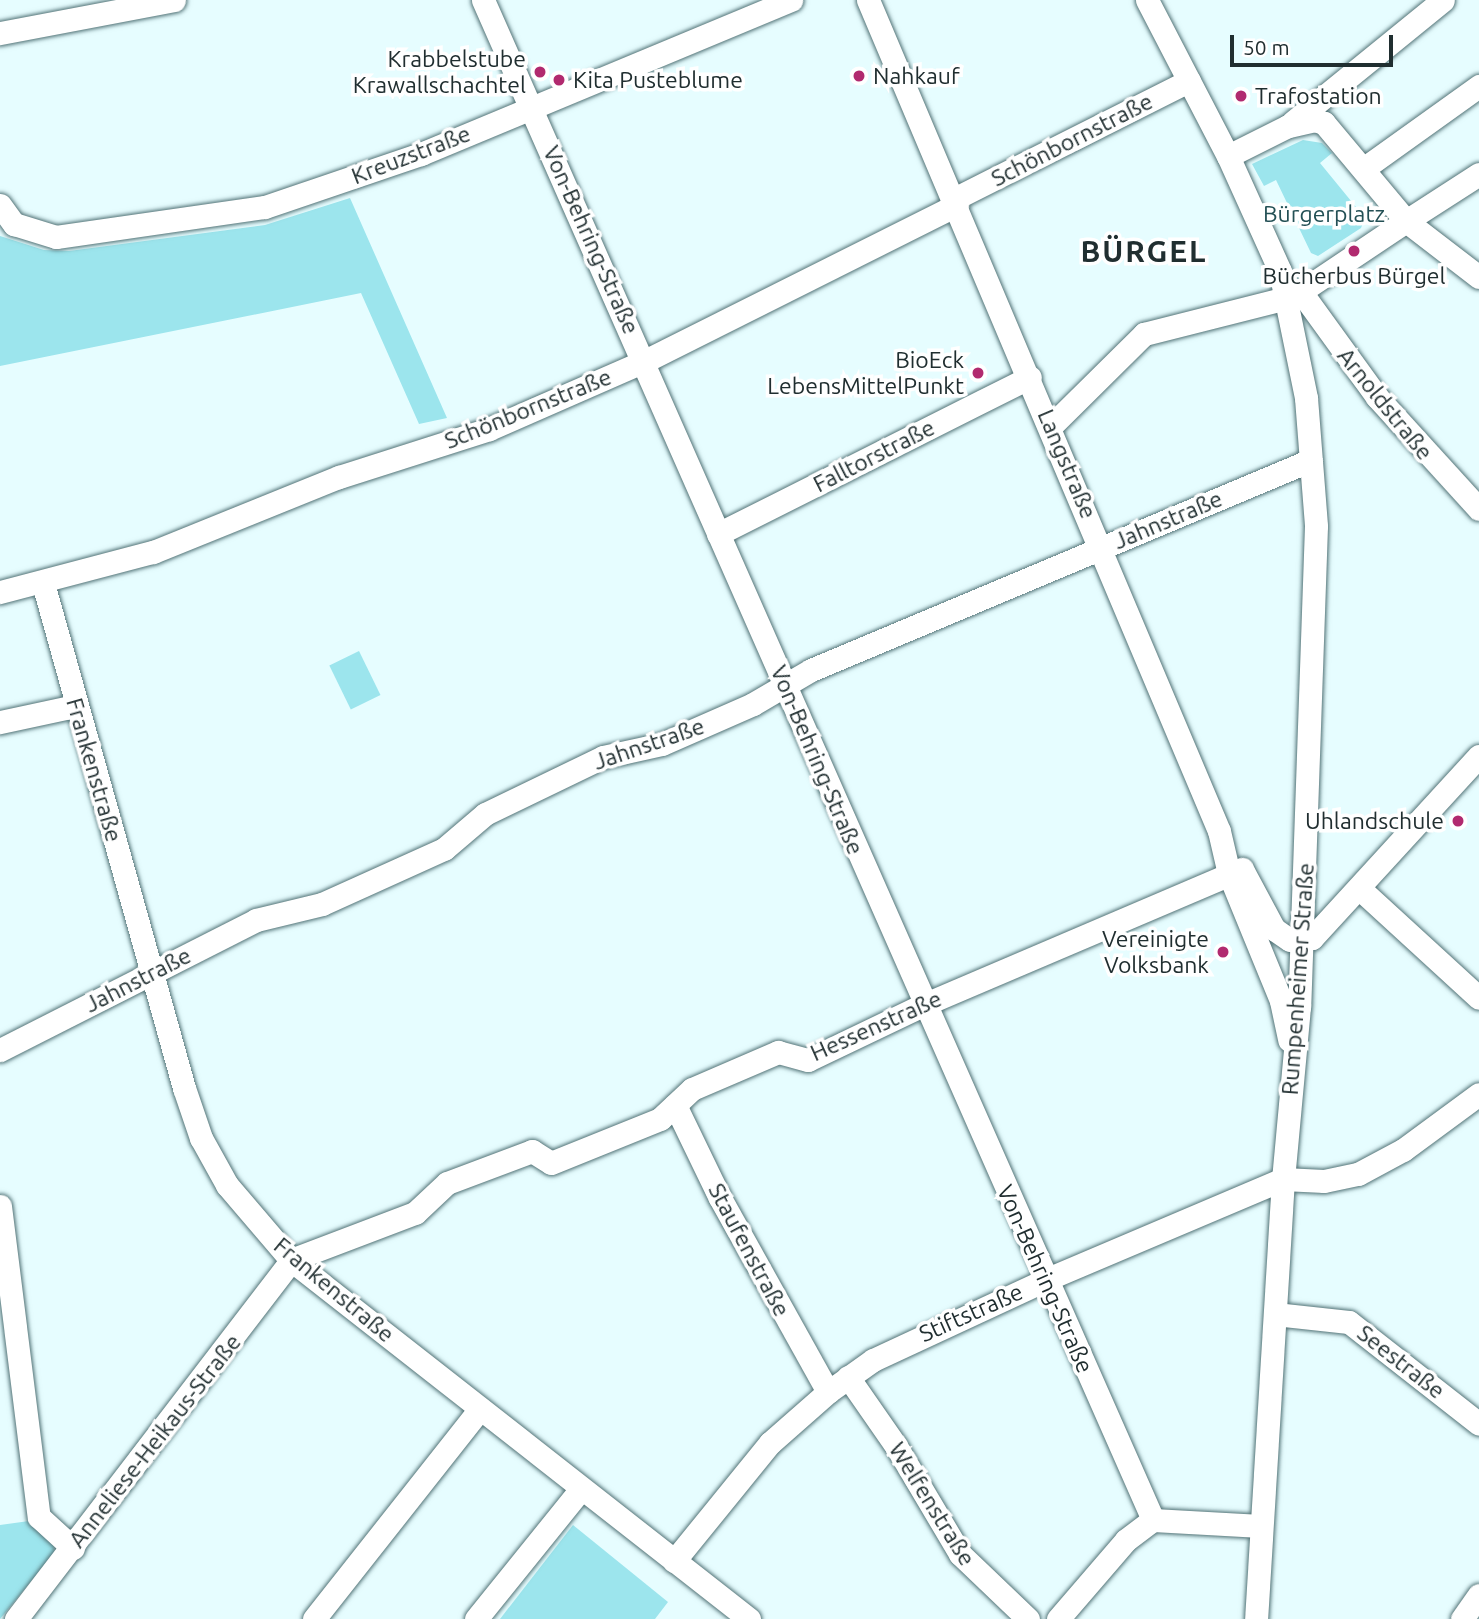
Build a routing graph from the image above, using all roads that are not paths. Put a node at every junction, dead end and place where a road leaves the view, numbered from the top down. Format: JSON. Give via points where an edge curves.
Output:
{"nodes":[{"id":1,"x":174,"y":0,"type":"edge"},
{"id":2,"x":483,"y":0,"type":"edge"},
{"id":3,"x":791,"y":0,"type":"edge"},
{"id":4,"x":868,"y":0,"type":"edge"},
{"id":5,"x":1147,"y":0,"type":"edge"},
{"id":6,"x":1443,"y":0,"type":"edge"},
{"id":7,"x":0,"y":33,"type":"edge"},
{"id":8,"x":1189,"y":81,"type":"junction"},
{"id":9,"x":1479,"y":86,"type":"edge"},
{"id":10,"x":532,"y":109,"type":"junction"},
{"id":11,"x":1288,"y":126,"type":"junction"},
{"id":12,"x":1228,"y":156,"type":"junction"},
{"id":13,"x":1363,"y":169,"type":"junction"},
{"id":14,"x":1479,"y":174,"type":"edge"},
{"id":15,"x":956,"y":202,"type":"junction"},
{"id":16,"x":4,"y":211,"type":"edge"},
{"id":17,"x":1406,"y":221,"type":"junction"},
{"id":18,"x":1479,"y":276,"type":"edge"},
{"id":19,"x":1294,"y":296,"type":"junction"},
{"id":20,"x":645,"y":361,"type":"junction"},
{"id":21,"x":1030,"y":377,"type":"junction"},
{"id":22,"x":1051,"y":426,"type":"junction"},
{"id":23,"x":1311,"y":460,"type":"junction"},
{"id":24,"x":1479,"y":509,"type":"edge"},
{"id":25,"x":718,"y":534,"type":"junction"},
{"id":26,"x":1102,"y":547,"type":"junction"},
{"id":27,"x":43,"y":583,"type":"junction"},
{"id":28,"x":0,"y":592,"type":"edge"},
{"id":29,"x":785,"y":685,"type":"junction"},
{"id":30,"x":75,"y":706,"type":"junction"},
{"id":31,"x":0,"y":722,"type":"edge"},
{"id":32,"x":1479,"y":756,"type":"edge"},
{"id":33,"x":1236,"y":871,"type":"junction"},
{"id":34,"x":1360,"y":889,"type":"junction"},
{"id":35,"x":1303,"y":941,"type":"junction"},
{"id":36,"x":152,"y":973,"type":"junction"},
{"id":37,"x":1479,"y":998,"type":"edge"},
{"id":38,"x":923,"y":1005,"type":"junction"},
{"id":39,"x":0,"y":1050,"type":"edge"},
{"id":40,"x":1479,"y":1094,"type":"edge"},
{"id":41,"x":1290,"y":1095,"type":"junction"},
{"id":42,"x":675,"y":1105,"type":"junction"},
{"id":43,"x":1283,"y":1179,"type":"junction"},
{"id":44,"x":0,"y":1206,"type":"edge"},
{"id":45,"x":291,"y":1260,"type":"junction"},
{"id":46,"x":1045,"y":1280,"type":"junction"},
{"id":47,"x":1275,"y":1314,"type":"junction"},
{"id":48,"x":848,"y":1377,"type":"junction"},
{"id":49,"x":828,"y":1392,"type":"junction"},
{"id":50,"x":480,"y":1409,"type":"junction"},
{"id":51,"x":1479,"y":1424,"type":"edge"},
{"id":52,"x":581,"y":1489,"type":"junction"},
{"id":53,"x":1153,"y":1520,"type":"junction"},
{"id":54,"x":1261,"y":1526,"type":"junction"},
{"id":55,"x":73,"y":1548,"type":"junction"},
{"id":56,"x":674,"y":1561,"type":"junction"},
{"id":57,"x":1479,"y":1595,"type":"edge"},
{"id":58,"x":16,"y":1619,"type":"edge"},
{"id":59,"x":314,"y":1619,"type":"edge"},
{"id":60,"x":476,"y":1619,"type":"edge"},
{"id":61,"x":749,"y":1619,"type":"edge"},
{"id":62,"x":1028,"y":1619,"type":"edge"},
{"id":63,"x":1058,"y":1619,"type":"edge"},
{"id":64,"x":1256,"y":1619,"type":"edge"},
{"id":65,"x":1462,"y":1619,"type":"edge"}],
"edges":[{"from":1,"to":7,"type":"street"},
{"from":2,"to":10,"type":"street","name":"Von-Behring-Straße"},
{"from":3,"to":10,"type":"street","name":"Kreuzstraße"},
{"from":4,"to":15,"type":"street","name":"Langstraße"},
{"from":5,"to":8,"type":"street"},
{"from":6,"to":11,"type":"street"},
{"from":8,"to":12,"type":"street"},
{"from":8,"to":15,"type":"street","name":"Schönbornstraße"},
{"from":9,"to":13,"type":"street"},
{"from":10,"to":16,"type":"street","name":"Kreuzstraße","via":[[421,154],[265,207],[56,237]]},
{"from":10,"to":20,"type":"street","name":"Von-Behring-Straße"},
{"from":11,"to":12,"type":"street"},
{"from":11,"to":13,"type":"street","via":[[1307,119],[1324,123]]},
{"from":12,"to":19,"type":"street"},
{"from":13,"to":17,"type":"street"},
{"from":14,"to":17,"type":"street"},
{"from":15,"to":20,"type":"street","name":"Schönbornstraße"},
{"from":15,"to":21,"type":"street","name":"Langstraße"},
{"from":17,"to":18,"type":"street"},
{"from":17,"to":19,"type":"street"},
{"from":19,"to":22,"type":"street","via":[[1144,334]]},
{"from":19,"to":23,"type":"street","name":"Rumpenheimer Straße"},
{"from":19,"to":24,"type":"street","name":"Arnoldstraße","via":[[1377,397]]},
{"from":20,"to":25,"type":"street","name":"Von-Behring-Straße"},
{"from":20,"to":27,"type":"street","name":"Schönbornstraße","via":[[489,429],[339,477],[181,542]]},
{"from":21,"to":22,"type":"street","name":"Langstraße"},
{"from":21,"to":25,"type":"street","name":"Falltorstraße"},
{"from":22,"to":26,"type":"street","name":"Langstraße"},
{"from":23,"to":26,"type":"street","name":"Jahnstraße"},
{"from":23,"to":35,"type":"street","name":"Rumpenheimer Straße","via":[[1316,577]]},
{"from":25,"to":29,"type":"street","name":"Von-Behring-Straße"},
{"from":26,"to":29,"type":"street","name":"Jahnstraße"},
{"from":26,"to":33,"type":"street","name":"Langstraße"},
{"from":27,"to":28,"type":"street","name":"Schönbornstraße"},
{"from":27,"to":30,"type":"street","name":"Frankenstraße"},
{"from":29,"to":36,"type":"street","name":"Jahnstraße","via":[[662,744],[603,757],[485,814],[430,856],[322,904],[265,916]]},
{"from":29,"to":38,"type":"street","name":"Von-Behring-Straße"},
{"from":30,"to":31,"type":"street"},
{"from":30,"to":36,"type":"street","name":"Frankenstraße"},
{"from":32,"to":34,"type":"street"},
{"from":33,"to":35,"type":"street","via":[[1274,929],[1284,938]]},
{"from":33,"to":38,"type":"street","name":"Hessenstraße"},
{"from":33,"to":41,"type":"street","name":"Langstraße","via":[[1284,1014]]},
{"from":34,"to":35,"type":"street","via":[[1318,934]]},
{"from":34,"to":37,"type":"street"},
{"from":35,"to":41,"type":"street","name":"Rumpenheimer Straße"},
{"from":36,"to":39,"type":"street","name":"Jahnstraße"},
{"from":36,"to":45,"type":"street","name":"Frankenstraße","via":[[184,1088],[209,1154],[238,1202]]},
{"from":38,"to":42,"type":"street","name":"Hessenstraße","via":[[808,1060],[778,1052],[692,1089]]},
{"from":38,"to":46,"type":"street","name":"Von-Behring-Straße"},
{"from":40,"to":43,"type":"street","name":"Stiftstraße","via":[[1403,1150],[1358,1174],[1335,1181]]},
{"from":41,"to":43,"type":"street","name":"Rumpenheimer Straße"},
{"from":42,"to":45,"type":"street","name":"Hessenstraße","via":[[660,1119],[551,1163],[533,1151],[447,1183],[415,1213]]},
{"from":42,"to":49,"type":"street","name":"Staufenstraße","via":[[720,1198]]},
{"from":43,"to":46,"type":"street","name":"Stiftstraße"},
{"from":43,"to":47,"type":"street","name":"Rumpenheimer Straße"},
{"from":44,"to":55,"type":"street","via":[[39,1517]]},
{"from":45,"to":50,"type":"street","name":"Frankenstraße"},
{"from":45,"to":55,"type":"street","name":"Anneliese-Heikaus-Straße"},
{"from":46,"to":48,"type":"street","name":"Stiftstraße","via":[[894,1349]]},
{"from":46,"to":53,"type":"street","name":"Von-Behring-Straße"},
{"from":47,"to":51,"type":"street","name":"Seestraße","via":[[1349,1322]]},
{"from":47,"to":54,"type":"street","name":"Rumpenheimer Straße"},
{"from":48,"to":49,"type":"street","name":"Stiftstraße"},
{"from":48,"to":62,"type":"street","name":"Welfenstraße","via":[[896,1446],[960,1555]]},
{"from":49,"to":56,"type":"street","name":"Stiftstraße","via":[[757,1457]]},
{"from":50,"to":52,"type":"street","name":"Frankenstraße"},
{"from":50,"to":59,"type":"street"},
{"from":52,"to":56,"type":"street","name":"Frankenstraße"},
{"from":52,"to":60,"type":"street"},
{"from":53,"to":54,"type":"street"},
{"from":53,"to":63,"type":"street","via":[[1126,1540]]},
{"from":54,"to":64,"type":"street","name":"Rumpenheimer Straße"},
{"from":55,"to":58,"type":"street","name":"Anneliese-Heikaus-Straße"},
{"from":56,"to":61,"type":"street","name":"Frankenstraße"},
{"from":57,"to":65,"type":"street"}]}
